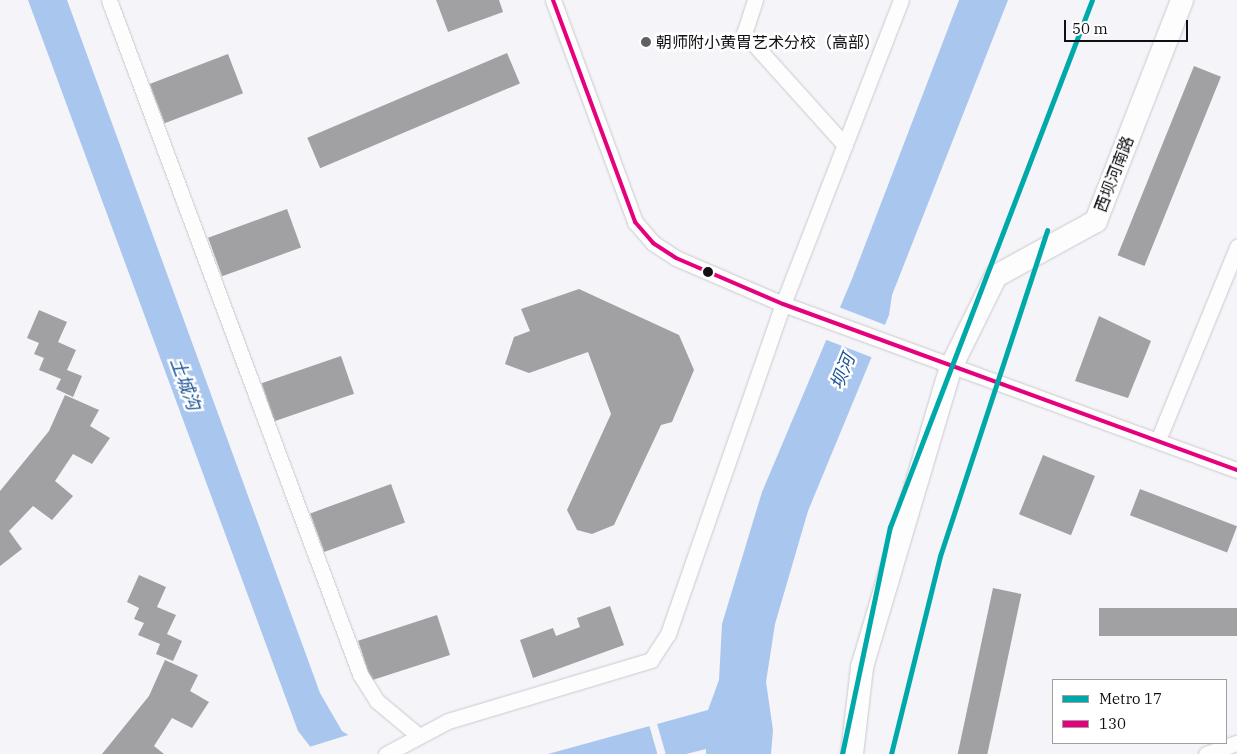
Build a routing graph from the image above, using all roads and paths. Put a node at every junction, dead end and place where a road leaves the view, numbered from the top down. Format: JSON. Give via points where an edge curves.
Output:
{"nodes":[{"id":1,"x":109,"y":0,"type":"edge"},
{"id":2,"x":553,"y":0,"type":"edge"},
{"id":3,"x":755,"y":0,"type":"edge"},
{"id":4,"x":901,"y":0,"type":"edge"},
{"id":5,"x":1182,"y":0,"type":"edge"},
{"id":6,"x":845,"y":145,"type":"junction"},
{"id":7,"x":1237,"y":246,"type":"edge"},
{"id":8,"x":783,"y":304,"type":"junction"},
{"id":9,"x":951,"y":366,"type":"junction"},
{"id":10,"x":1158,"y":440,"type":"junction"},
{"id":11,"x":1237,"y":470,"type":"edge"},
{"id":12,"x":419,"y":736,"type":"junction"},
{"id":13,"x":1237,"y":743,"type":"edge"},
{"id":14,"x":386,"y":754,"type":"edge"},
{"id":15,"x":852,"y":754,"type":"edge"},
{"id":16,"x":1206,"y":754,"type":"edge"}],
"edges":[{"from":1,"to":12,"type":"street","via":[[360,674],[377,701]]},
{"from":2,"to":8,"type":"street","via":[[635,222],[653,242],[676,258]]},
{"from":3,"to":6,"type":"street","via":[[744,33]]},
{"from":4,"to":6,"type":"street"},
{"from":5,"to":9,"type":"street","name":"西坝河南路","via":[[1096,221],[996,276]]},
{"from":6,"to":8,"type":"street"},
{"from":7,"to":10,"type":"street"},
{"from":8,"to":9,"type":"street"},
{"from":8,"to":12,"type":"street","via":[[668,634],[652,660],[448,722]]},
{"from":9,"to":10,"type":"street"},
{"from":9,"to":15,"type":"street","name":"西坝河南路","via":[[862,667]]},
{"from":10,"to":11,"type":"street"},
{"from":12,"to":14,"type":"street","via":[[407,746]]},
{"from":13,"to":16,"type":"street"}]}
